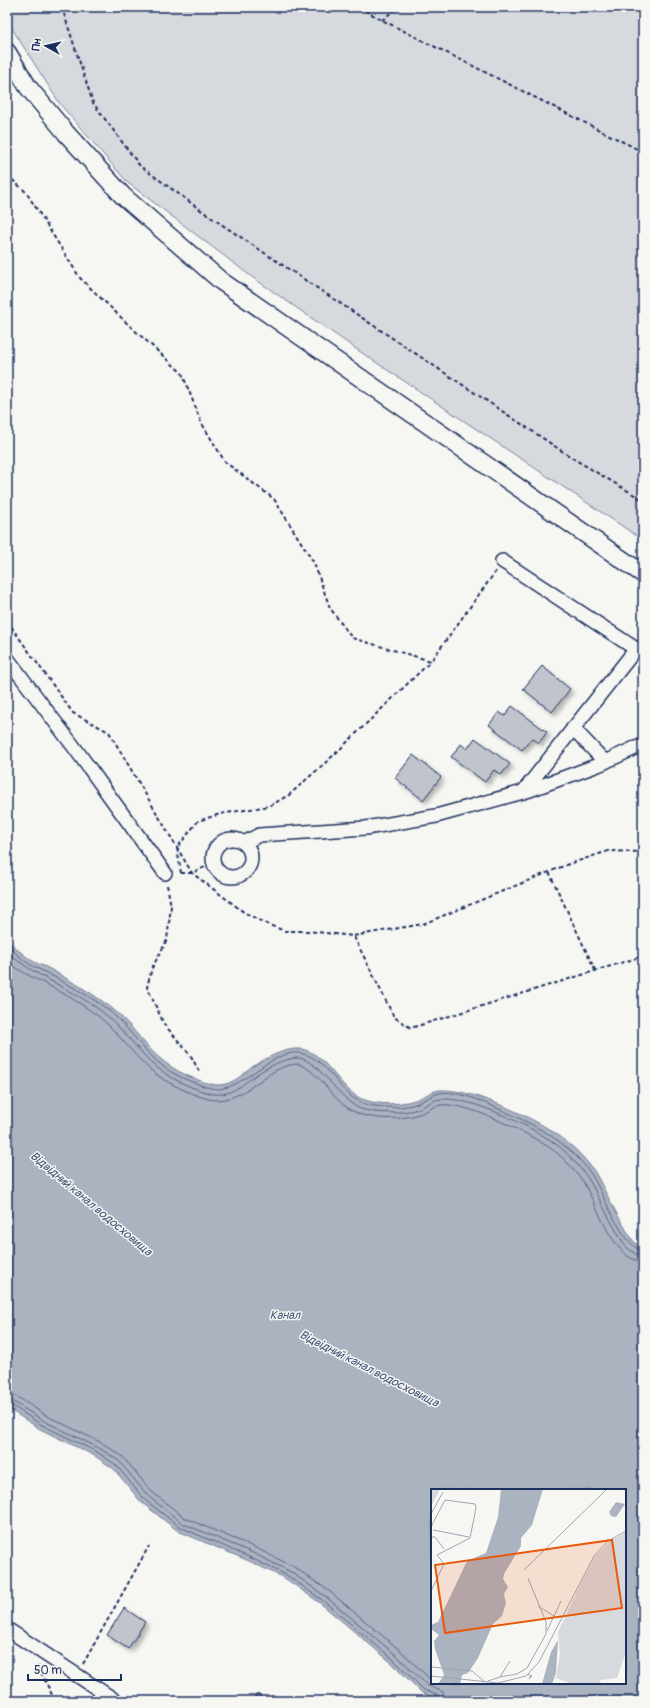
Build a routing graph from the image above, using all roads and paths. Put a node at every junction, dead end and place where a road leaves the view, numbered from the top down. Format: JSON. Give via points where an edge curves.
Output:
{"nodes":[{"id":1,"x":65,"y":7,"type":"edge"},
{"id":2,"x":359,"y":7,"type":"edge"},
{"id":3,"x":398,"y":7,"type":"edge"},
{"id":4,"x":382,"y":20,"type":"junction"},
{"id":5,"x":7,"y":52,"type":"edge"},
{"id":6,"x":643,"y":152,"type":"edge"},
{"id":7,"x":7,"y":175,"type":"edge"},
{"id":8,"x":643,"y":500,"type":"edge"},
{"id":9,"x":502,"y":561,"type":"joint"},
{"id":10,"x":643,"y":574,"type":"edge"},
{"id":11,"x":7,"y":622,"type":"edge"},
{"id":12,"x":639,"y":652,"type":"edge"},
{"id":13,"x":7,"y":658,"type":"edge"},
{"id":14,"x":431,"y":661,"type":"junction"},
{"id":15,"x":573,"y":728,"type":"junction"},
{"id":16,"x":643,"y":746,"type":"edge"},
{"id":17,"x":605,"y":762,"type":"junction"},
{"id":18,"x":523,"y":792,"type":"junction"},
{"id":19,"x":244,"y":843,"type":"junction"},
{"id":20,"x":178,"y":848,"type":"junction"},
{"id":21,"x":643,"y":852,"type":"edge"},
{"id":22,"x":214,"y":863,"type":"junction"},
{"id":23,"x":549,"y":872,"type":"junction"},
{"id":24,"x":165,"y":873,"type":"joint"},
{"id":25,"x":192,"y":873,"type":"junction"},
{"id":26,"x":353,"y":936,"type":"junction"},
{"id":27,"x":643,"y":956,"type":"edge"},
{"id":28,"x":596,"y":971,"type":"junction"},
{"id":29,"x":200,"y":1073,"type":"dead end"},
{"id":30,"x":149,"y":1546,"type":"dead end"},
{"id":31,"x":7,"y":1629,"type":"edge"},
{"id":32,"x":28,"y":1643,"type":"junction"},
{"id":33,"x":76,"y":1675,"type":"junction"},
{"id":34,"x":55,"y":1701,"type":"edge"},
{"id":35,"x":116,"y":1701,"type":"edge"}],
"edges":[{"from":1,"to":8,"type":"path","via":[[64,14],[93,103],[140,166],[212,218],[574,459]]},
{"from":2,"to":4,"type":"path"},
{"from":3,"to":4,"type":"path"},
{"from":4,"to":6,"type":"path"},
{"from":5,"to":10,"type":"main road","via":[[28,87],[123,196],[220,281]]},
{"from":7,"to":14,"type":"path","via":[[26,192],[80,278],[182,373],[201,422],[225,462],[274,499],[314,563],[330,608],[352,638]]},
{"from":9,"to":12,"type":"lane"},
{"from":9,"to":14,"type":"path"},
{"from":11,"to":20,"type":"path","via":[[74,713],[109,732]]},
{"from":12,"to":15,"type":"lane"},
{"from":13,"to":24,"type":"lane"},
{"from":14,"to":20,"type":"path","via":[[289,795],[270,806],[220,814],[198,821]]},
{"from":15,"to":17,"type":"lane"},
{"from":15,"to":18,"type":"lane"},
{"from":16,"to":17,"type":"lane"},
{"from":17,"to":18,"type":"lane"},
{"from":18,"to":19,"type":"lane","via":[[436,816],[366,828],[259,835]]},
{"from":19,"to":22,"type":"lane","via":[[233,839],[221,842],[214,851]]},
{"from":19,"to":22,"type":"lane","via":[[250,860],[244,872],[226,876]]},
{"from":20,"to":25,"type":"path"},
{"from":20,"to":25,"type":"path","via":[[181,873]]},
{"from":21,"to":23,"type":"path","via":[[608,851]]},
{"from":22,"to":25,"type":"path"},
{"from":23,"to":26,"type":"path","via":[[422,924]]},
{"from":23,"to":28,"type":"path"},
{"from":24,"to":29,"type":"path","via":[[171,906],[167,940],[152,968],[147,987],[164,1024],[191,1056]]},
{"from":25,"to":26,"type":"path","via":[[245,913],[269,925],[285,931]]},
{"from":26,"to":28,"type":"path","via":[[394,1017],[411,1028]]},
{"from":27,"to":28,"type":"path"},
{"from":30,"to":33,"type":"path"},
{"from":31,"to":32,"type":"lane"},
{"from":32,"to":33,"type":"lane"},
{"from":32,"to":34,"type":"path"},
{"from":33,"to":35,"type":"lane"}]}
